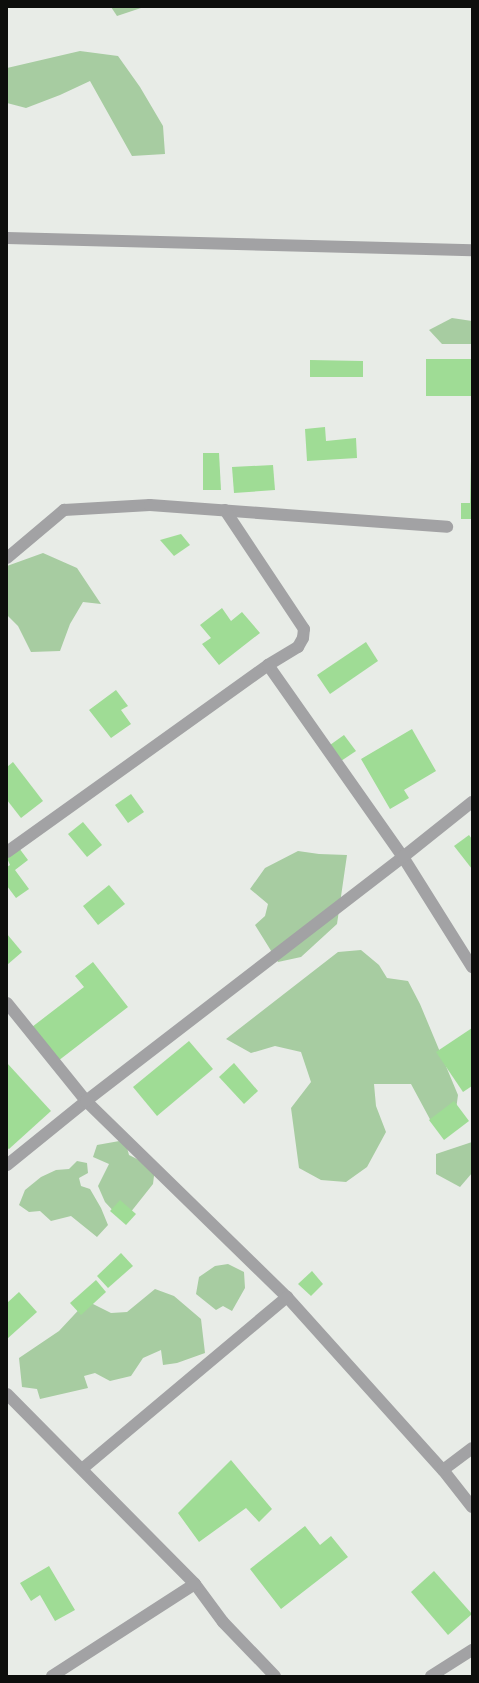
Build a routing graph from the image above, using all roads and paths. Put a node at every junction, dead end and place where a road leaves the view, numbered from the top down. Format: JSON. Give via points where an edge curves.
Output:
{"nodes":[{"id":1,"x":7,"y":238,"type":"edge"},
{"id":2,"x":472,"y":250,"type":"edge"},
{"id":3,"x":225,"y":510,"type":"junction"},
{"id":4,"x":447,"y":527,"type":"dead end"},
{"id":5,"x":7,"y":558,"type":"edge"},
{"id":6,"x":268,"y":665,"type":"junction"},
{"id":7,"x":472,"y":802,"type":"edge"},
{"id":8,"x":7,"y":852,"type":"edge"},
{"id":9,"x":403,"y":857,"type":"junction"},
{"id":10,"x":472,"y":967,"type":"edge"},
{"id":11,"x":7,"y":1003,"type":"edge"},
{"id":12,"x":86,"y":1101,"type":"junction"},
{"id":13,"x":7,"y":1165,"type":"edge"},
{"id":14,"x":287,"y":1297,"type":"junction"},
{"id":15,"x":7,"y":1394,"type":"edge"},
{"id":16,"x":472,"y":1448,"type":"edge"},
{"id":17,"x":82,"y":1469,"type":"junction"},
{"id":18,"x":443,"y":1470,"type":"junction"},
{"id":19,"x":472,"y":1507,"type":"edge"},
{"id":20,"x":195,"y":1584,"type":"junction"},
{"id":21,"x":472,"y":1650,"type":"edge"},
{"id":22,"x":52,"y":1676,"type":"edge"},
{"id":23,"x":275,"y":1676,"type":"edge"},
{"id":24,"x":431,"y":1676,"type":"edge"}],
"edges":[{"from":1,"to":2,"type":"street"},
{"from":3,"to":4,"type":"street"},
{"from":3,"to":5,"type":"street","via":[[150,505],[64,510]]},
{"from":3,"to":6,"type":"street","via":[[304,629],[298,647]]},
{"from":6,"to":8,"type":"street"},
{"from":6,"to":9,"type":"street"},
{"from":7,"to":9,"type":"street"},
{"from":9,"to":10,"type":"street"},
{"from":9,"to":12,"type":"street"},
{"from":11,"to":12,"type":"street"},
{"from":12,"to":13,"type":"street"},
{"from":12,"to":14,"type":"street"},
{"from":14,"to":17,"type":"street"},
{"from":14,"to":18,"type":"street"},
{"from":15,"to":17,"type":"street"},
{"from":16,"to":18,"type":"street"},
{"from":17,"to":20,"type":"street"},
{"from":18,"to":19,"type":"street"},
{"from":20,"to":22,"type":"street"},
{"from":20,"to":23,"type":"street","via":[[223,1622]]},
{"from":21,"to":24,"type":"street"}]}
